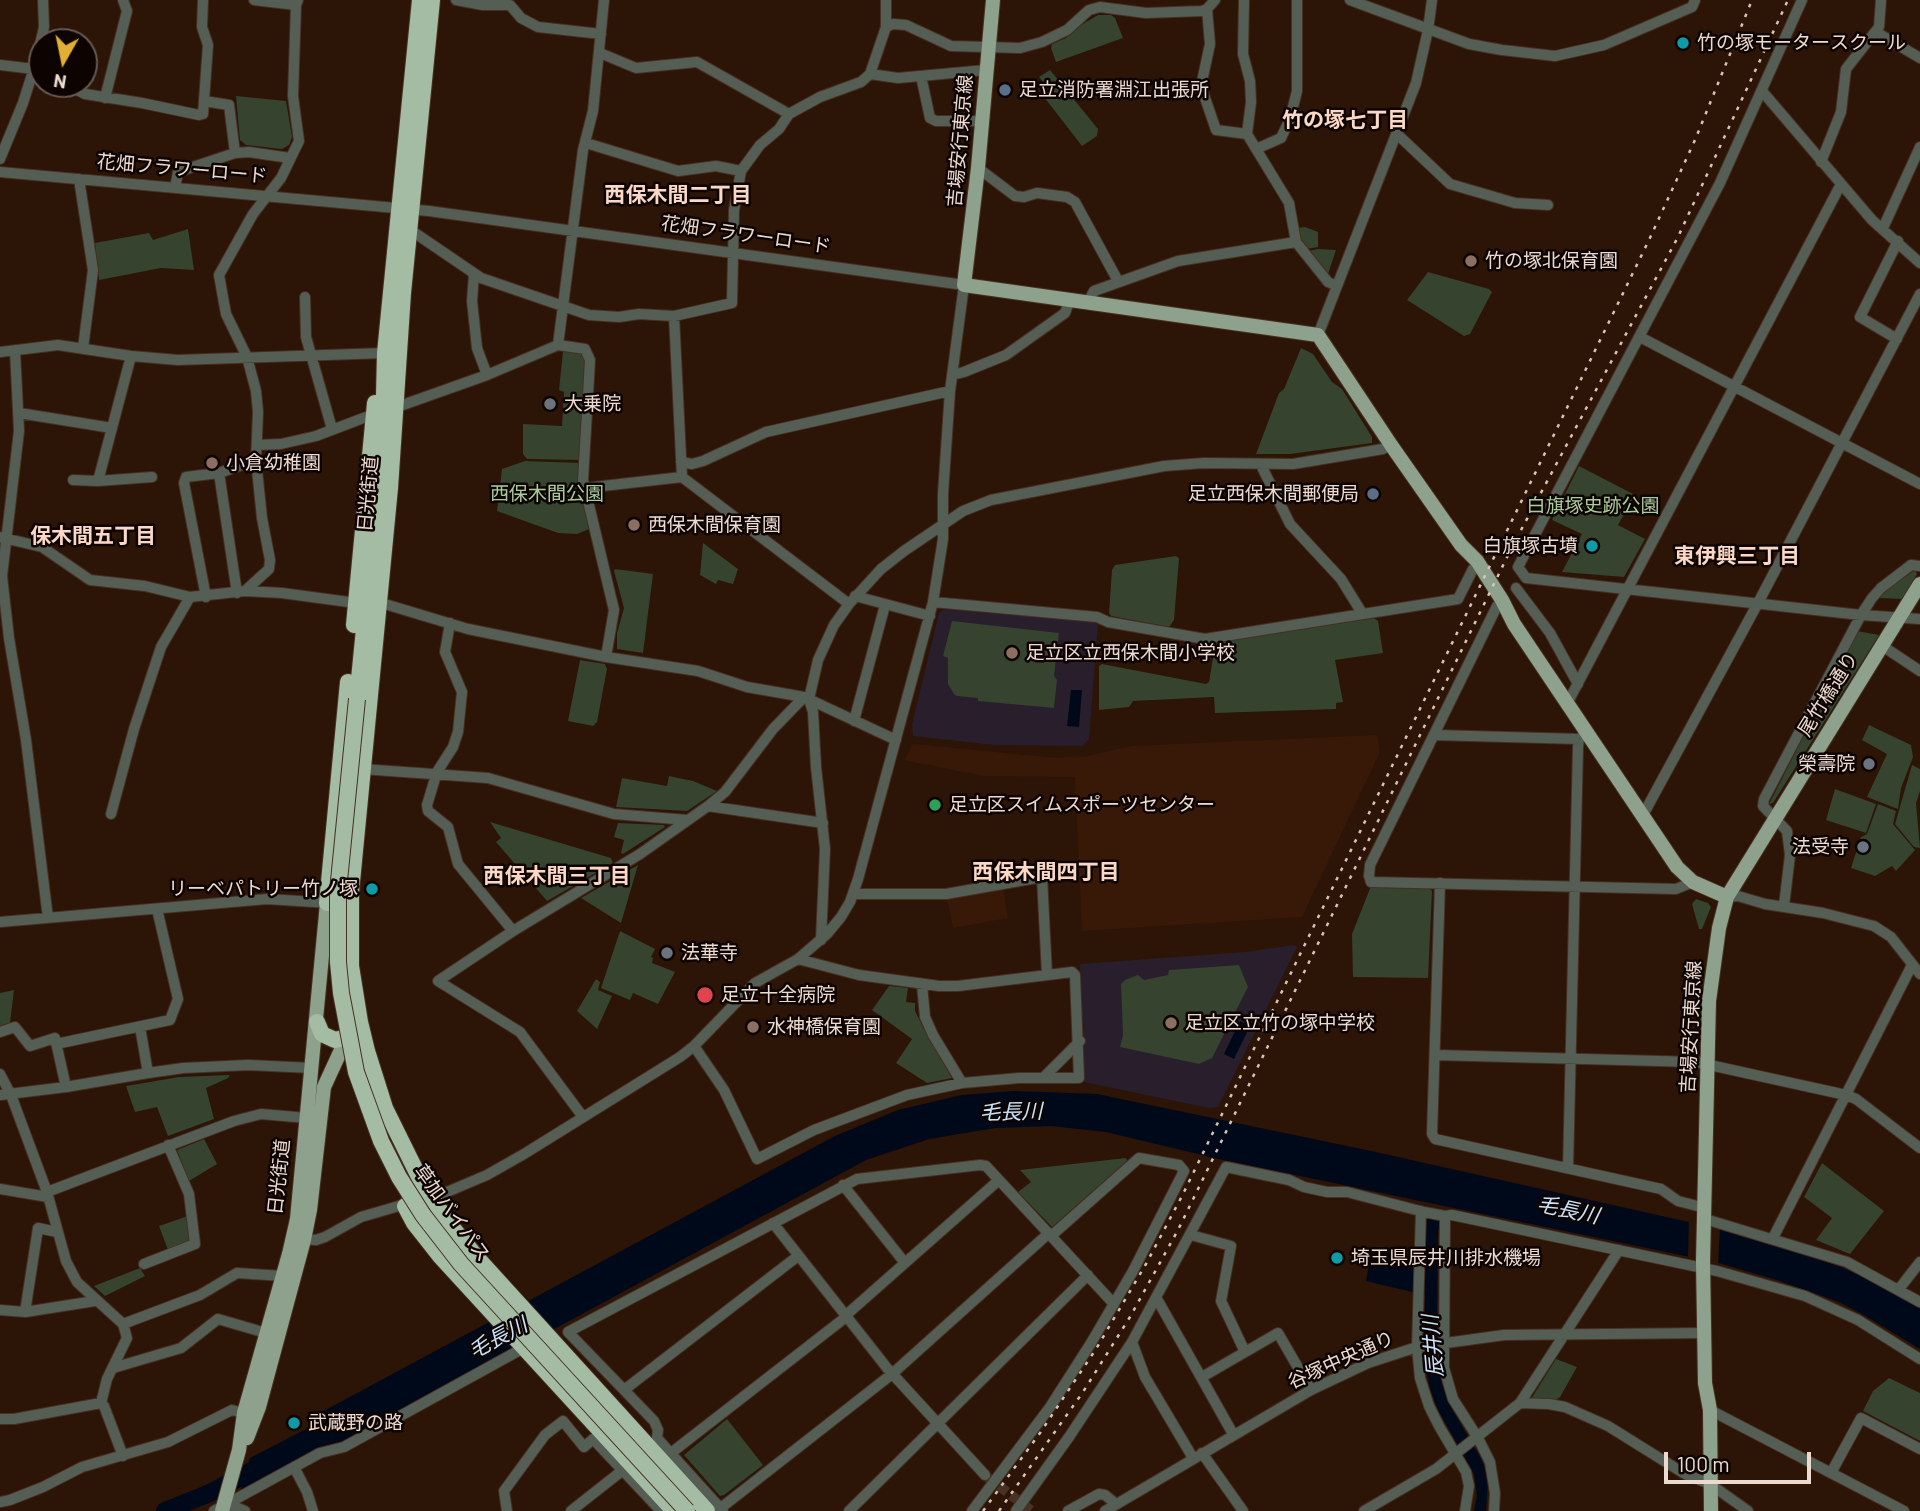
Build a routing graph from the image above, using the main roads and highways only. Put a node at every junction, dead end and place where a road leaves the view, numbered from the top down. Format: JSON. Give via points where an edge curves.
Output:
{"nodes":[{"id":1,"x":420,"y":0,"type":"edge"},
{"id":2,"x":432,"y":0,"type":"edge"},
{"id":3,"x":993,"y":0,"type":"edge"},
{"id":4,"x":405,"y":208,"type":"junction"},
{"id":5,"x":964,"y":285,"type":"joint"},
{"id":6,"x":385,"y":353,"type":"junction"},
{"id":7,"x":1461,"y":545,"type":"junction"},
{"id":8,"x":1920,"y":584,"type":"edge"},
{"id":9,"x":1500,"y":603,"type":"junction"},
{"id":10,"x":357,"y":699,"type":"joint"},
{"id":11,"x":1727,"y":897,"type":"junction"},
{"id":12,"x":327,"y":903,"type":"joint"},
{"id":13,"x":355,"y":991,"type":"junction"},
{"id":14,"x":317,"y":1022,"type":"junction"},
{"id":15,"x":347,"y":1037,"type":"junction"},
{"id":16,"x":405,"y":1206,"type":"road end"},
{"id":17,"x":299,"y":1239,"type":"junction"},
{"id":18,"x":238,"y":1453,"type":"junction"},
{"id":19,"x":221,"y":1507,"type":"edge"},
{"id":20,"x":717,"y":1510,"type":"edge"},
{"id":21,"x":674,"y":1511,"type":"edge"},
{"id":22,"x":687,"y":1511,"type":"edge"},
{"id":23,"x":1710,"y":1511,"type":"edge"}],
"edges":[{"from":1,"to":4,"type":"highway","name":"日光街道"},
{"from":2,"to":4,"type":"highway","name":"日光街道"},
{"from":3,"to":5,"type":"main road","name":"吉場安行東京線"},
{"from":4,"to":6,"type":"highway","name":"日光街道"},
{"from":4,"to":13,"type":"highway","name":"日光街道","via":[[409,229],[397,407],[351,905]]},
{"from":5,"to":7,"type":"main road","name":"花畑フラワーロード","via":[[1318,335]]},
{"from":6,"to":10,"type":"highway","name":"日光街道","via":[[383,439]]},
{"from":6,"to":12,"type":"highway","via":[[373,418]]},
{"from":7,"to":9,"type":"main road","via":[[1472,569]]},
{"from":7,"to":9,"type":"main road","via":[[1477,561]]},
{"from":8,"to":11,"type":"main road","name":"尾竹橋通り"},
{"from":9,"to":11,"type":"main road","via":[[1568,702],[1583,736],[1677,867],[1693,882]]},
{"from":10,"to":22,"type":"highway","name":"草加バイパス","bridge":true,"via":[[338,891],[338,962],[356,1072],[381,1140],[423,1215],[461,1264]]},
{"from":11,"to":23,"type":"main road","name":"吉場安行東京線","via":[[1710,982],[1707,1064],[1703,1264]]},
{"from":12,"to":14,"type":"main road","name":"日光街道"},
{"from":13,"to":15,"type":"highway"},
{"from":13,"to":20,"type":"highway","name":"草加バイパス","via":[[385,1108],[431,1197],[516,1302],[639,1436]]},
{"from":14,"to":15,"type":"highway","via":[[328,1039]]},
{"from":14,"to":17,"type":"main road","name":"日光街道","via":[[297,1219]]},
{"from":15,"to":17,"type":"main road","name":"日光街道","via":[[324,1087]]},
{"from":16,"to":21,"type":"highway","via":[[440,1256],[491,1314]]},
{"from":17,"to":18,"type":"main road","name":"日光街道","via":[[266,1333]]},
{"from":17,"to":18,"type":"main road","name":"日光街道","via":[[259,1407]]},
{"from":18,"to":19,"type":"main road"}]}
